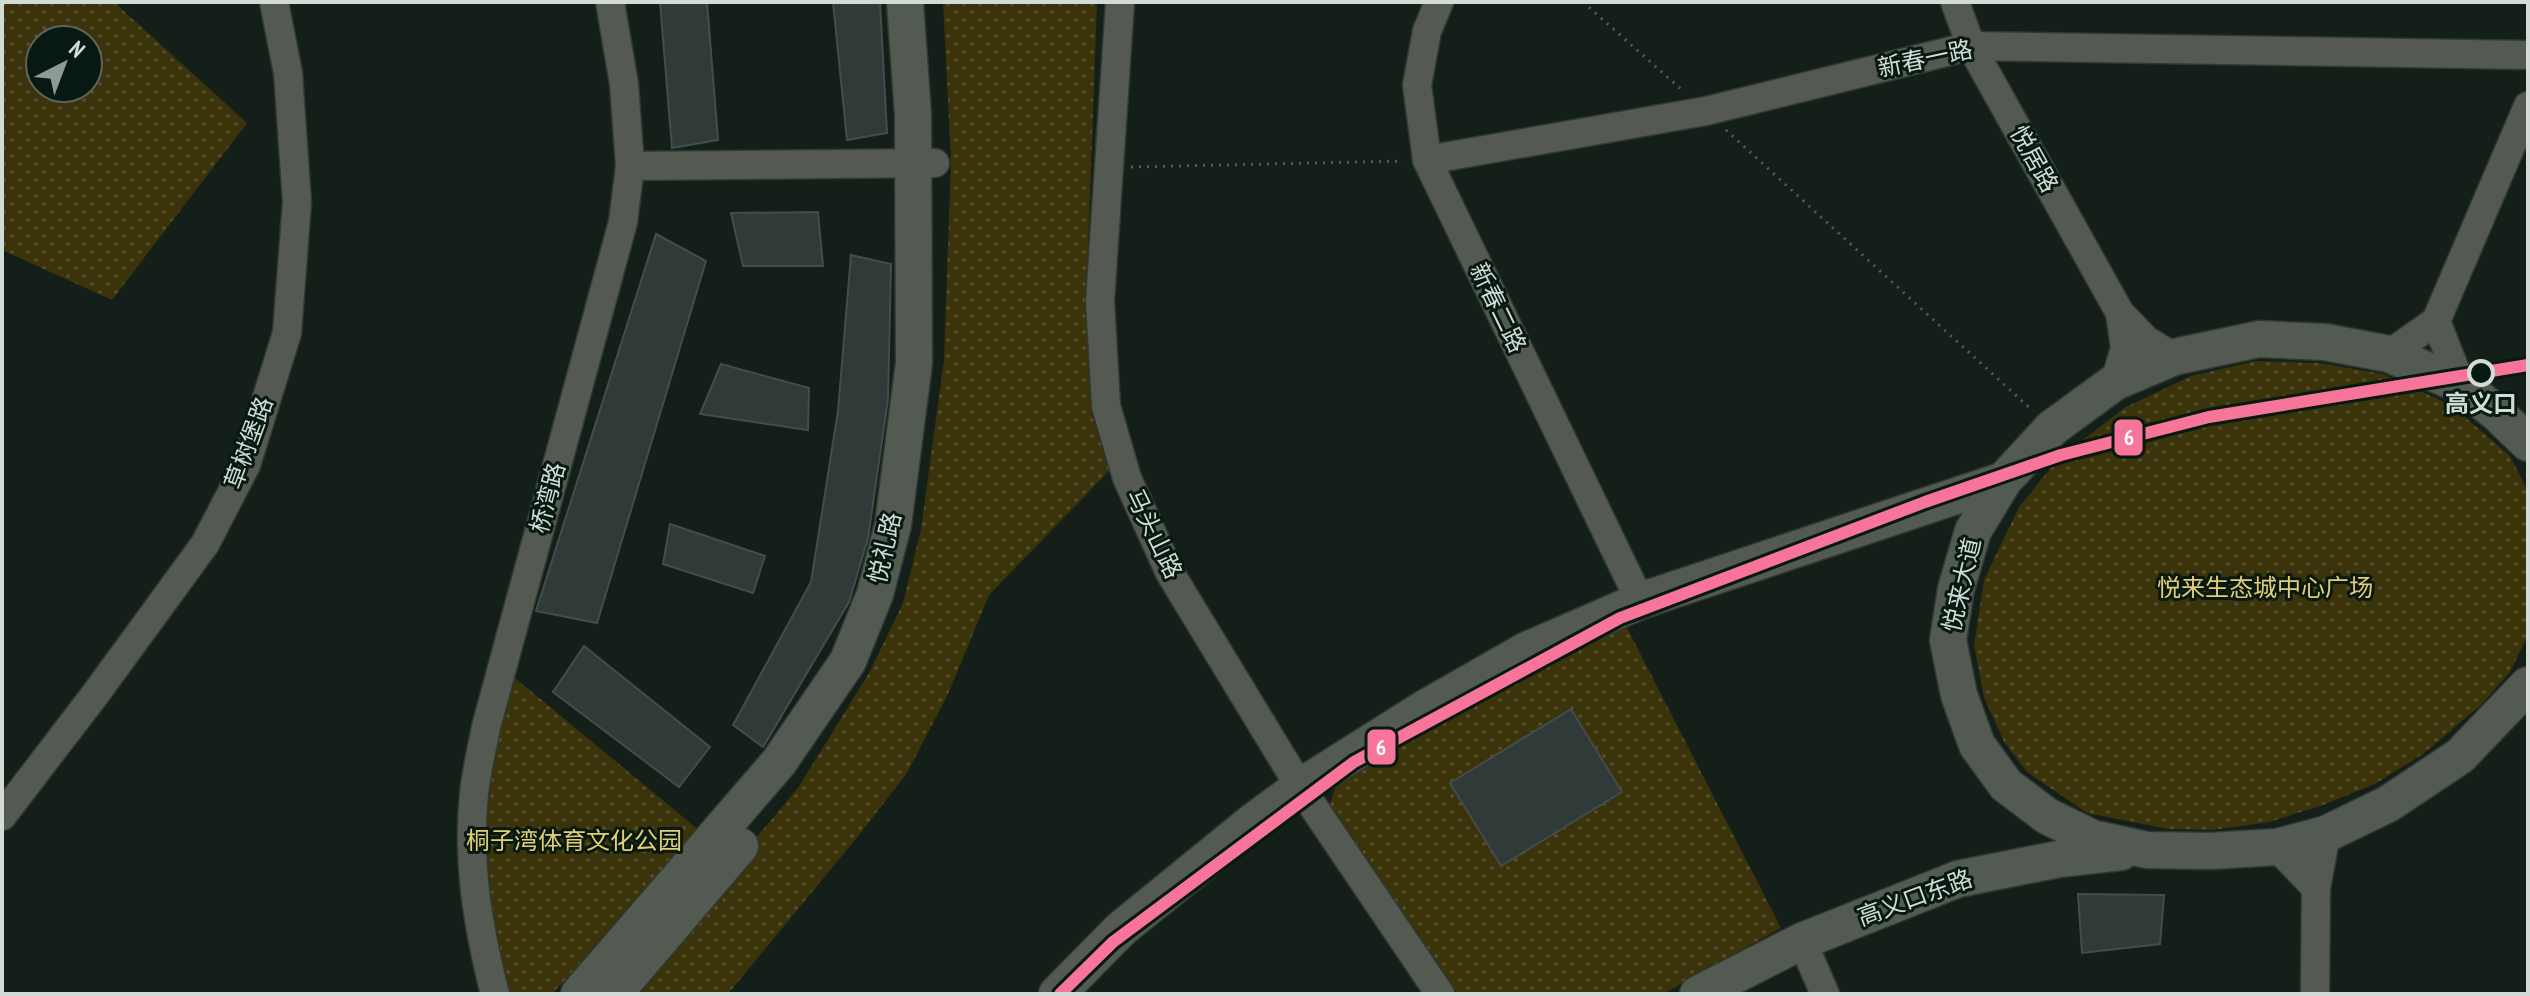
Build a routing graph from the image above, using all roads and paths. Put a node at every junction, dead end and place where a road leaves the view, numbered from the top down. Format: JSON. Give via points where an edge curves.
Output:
{"nodes":[{"id":1,"x":274,"y":2,"type":"edge"},
{"id":2,"x":610,"y":2,"type":"edge"},
{"id":3,"x":905,"y":2,"type":"edge"},
{"id":4,"x":927,"y":2,"type":"edge"},
{"id":5,"x":1120,"y":2,"type":"edge"},
{"id":6,"x":1439,"y":2,"type":"edge"},
{"id":7,"x":1583,"y":2,"type":"edge"},
{"id":8,"x":1955,"y":2,"type":"edge"},
{"id":9,"x":1971,"y":46,"type":"junction"},
{"id":10,"x":2528,"y":55,"type":"edge"},
{"id":11,"x":2528,"y":106,"type":"edge"},
{"id":12,"x":1706,"y":111,"type":"junction"},
{"id":13,"x":1427,"y":160,"type":"junction"},
{"id":14,"x":924,"y":163,"type":"junction"},
{"id":15,"x":630,"y":166,"type":"junction"},
{"id":16,"x":1109,"y":168,"type":"junction"},
{"id":17,"x":2120,"y":313,"type":"junction"},
{"id":18,"x":2436,"y":321,"type":"junction"},
{"id":19,"x":2389,"y":354,"type":"junction"},
{"id":20,"x":2174,"y":357,"type":"junction"},
{"id":21,"x":2115,"y":382,"type":"junction"},
{"id":22,"x":2461,"y":385,"type":"junction"},
{"id":23,"x":2497,"y":413,"type":"junction"},
{"id":24,"x":2052,"y":428,"type":"junction"},
{"id":25,"x":2528,"y":443,"type":"edge"},
{"id":26,"x":2528,"y":461,"type":"edge"},
{"id":27,"x":2004,"y":480,"type":"junction"},
{"id":28,"x":1640,"y":601,"type":"junction"},
{"id":29,"x":2528,"y":685,"type":"edge"},
{"id":30,"x":1300,"y":787,"type":"junction"},
{"id":31,"x":2,"y":816,"type":"edge"},
{"id":32,"x":2326,"y":834,"type":"junction"},
{"id":33,"x":2277,"y":847,"type":"junction"},
{"id":34,"x":2147,"y":850,"type":"junction"},
{"id":35,"x":2316,"y":888,"type":"junction"},
{"id":36,"x":1802,"y":941,"type":"junction"},
{"id":37,"x":495,"y":994,"type":"edge"},
{"id":38,"x":579,"y":994,"type":"edge"},
{"id":39,"x":614,"y":994,"type":"edge"},
{"id":40,"x":1057,"y":994,"type":"edge"},
{"id":41,"x":1440,"y":994,"type":"edge"},
{"id":42,"x":1698,"y":994,"type":"edge"},
{"id":43,"x":1825,"y":994,"type":"edge"},
{"id":44,"x":2315,"y":994,"type":"edge"}],
"edges":[{"from":1,"to":31,"type":"street","name":"草树堡路","via":[[288,73],[297,202],[287,333],[246,465],[205,544]]},
{"from":2,"to":15,"type":"street","name":"桥湾路"},
{"from":3,"to":14,"type":"main road","name":"悦礼路","via":[[913,115]]},
{"from":4,"to":14,"type":"main road","name":"悦礼路"},
{"from":5,"to":16,"type":"street","name":"马头山路"},
{"from":6,"to":13,"type":"street","name":"新春二路","via":[[1427,31],[1417,85]]},
{"from":7,"to":12,"type":"path"},
{"from":8,"to":9,"type":"street","name":"悦居路"},
{"from":9,"to":10,"type":"street","name":"新春一路"},
{"from":9,"to":12,"type":"street","name":"新春一路"},
{"from":9,"to":17,"type":"street","name":"悦居路"},
{"from":11,"to":18,"type":"street"},
{"from":12,"to":13,"type":"street","name":"新春一路"},
{"from":12,"to":24,"type":"path"},
{"from":13,"to":16,"type":"path"},
{"from":13,"to":28,"type":"street","name":"新春二路"},
{"from":14,"to":15,"type":"street"},
{"from":14,"to":38,"type":"main road","name":"悦礼路","via":[[914,363],[893,525],[854,648],[779,762]]},
{"from":14,"to":39,"type":"main road","name":"悦礼路","via":[[935,365],[914,528],[897,598],[863,672],[793,782]]},
{"from":15,"to":37,"type":"street","name":"桥湾路","via":[[623,222],[486,727],[474,793],[478,926]]},
{"from":16,"to":30,"type":"street","name":"马头山路","via":[[1100,301],[1106,406],[1127,478],[1170,573]]},
{"from":17,"to":20,"type":"street","via":[[2146,340]]},
{"from":17,"to":21,"type":"street","via":[[2125,348]]},
{"from":18,"to":19,"type":"street"},
{"from":18,"to":22,"type":"street"},
{"from":19,"to":20,"type":"main road","name":"悦来大道","via":[[2325,342],[2259,339]]},
{"from":19,"to":22,"type":"main road","name":"悦来大道"},
{"from":20,"to":21,"type":"main road","name":"悦来大道"},
{"from":21,"to":24,"type":"main road","name":"悦来大道"},
{"from":22,"to":23,"type":"main road","name":"悦来大道"},
{"from":23,"to":25,"type":"main road","name":"悦来大道"},
{"from":23,"to":26,"type":"main road"},
{"from":24,"to":27,"type":"main road","name":"悦来大道"},
{"from":27,"to":28,"type":"main road"},
{"from":27,"to":34,"type":"main road","name":"悦来大道","via":[[1973,531],[1948,640],[1959,695],[1977,745],[2006,785],[2047,816],[2092,838]]},
{"from":28,"to":30,"type":"main road","via":[[1527,650]]},
{"from":29,"to":32,"type":"main road","name":"悦来大道","via":[[2460,756],[2388,804]]},
{"from":30,"to":40,"type":"main road","via":[[1121,929]]},
{"from":30,"to":41,"type":"street","name":"马头山路"},
{"from":32,"to":33,"type":"main road","name":"悦来大道"},
{"from":32,"to":35,"type":"street"},
{"from":33,"to":34,"type":"main road","name":"悦来大道"},
{"from":33,"to":35,"type":"street"},
{"from":34,"to":36,"type":"main road","name":"高义口东路","via":[[2059,859],[1958,879]]},
{"from":35,"to":44,"type":"street"},
{"from":36,"to":42,"type":"main road","name":"高义口东路"},
{"from":36,"to":43,"type":"street"}]}
